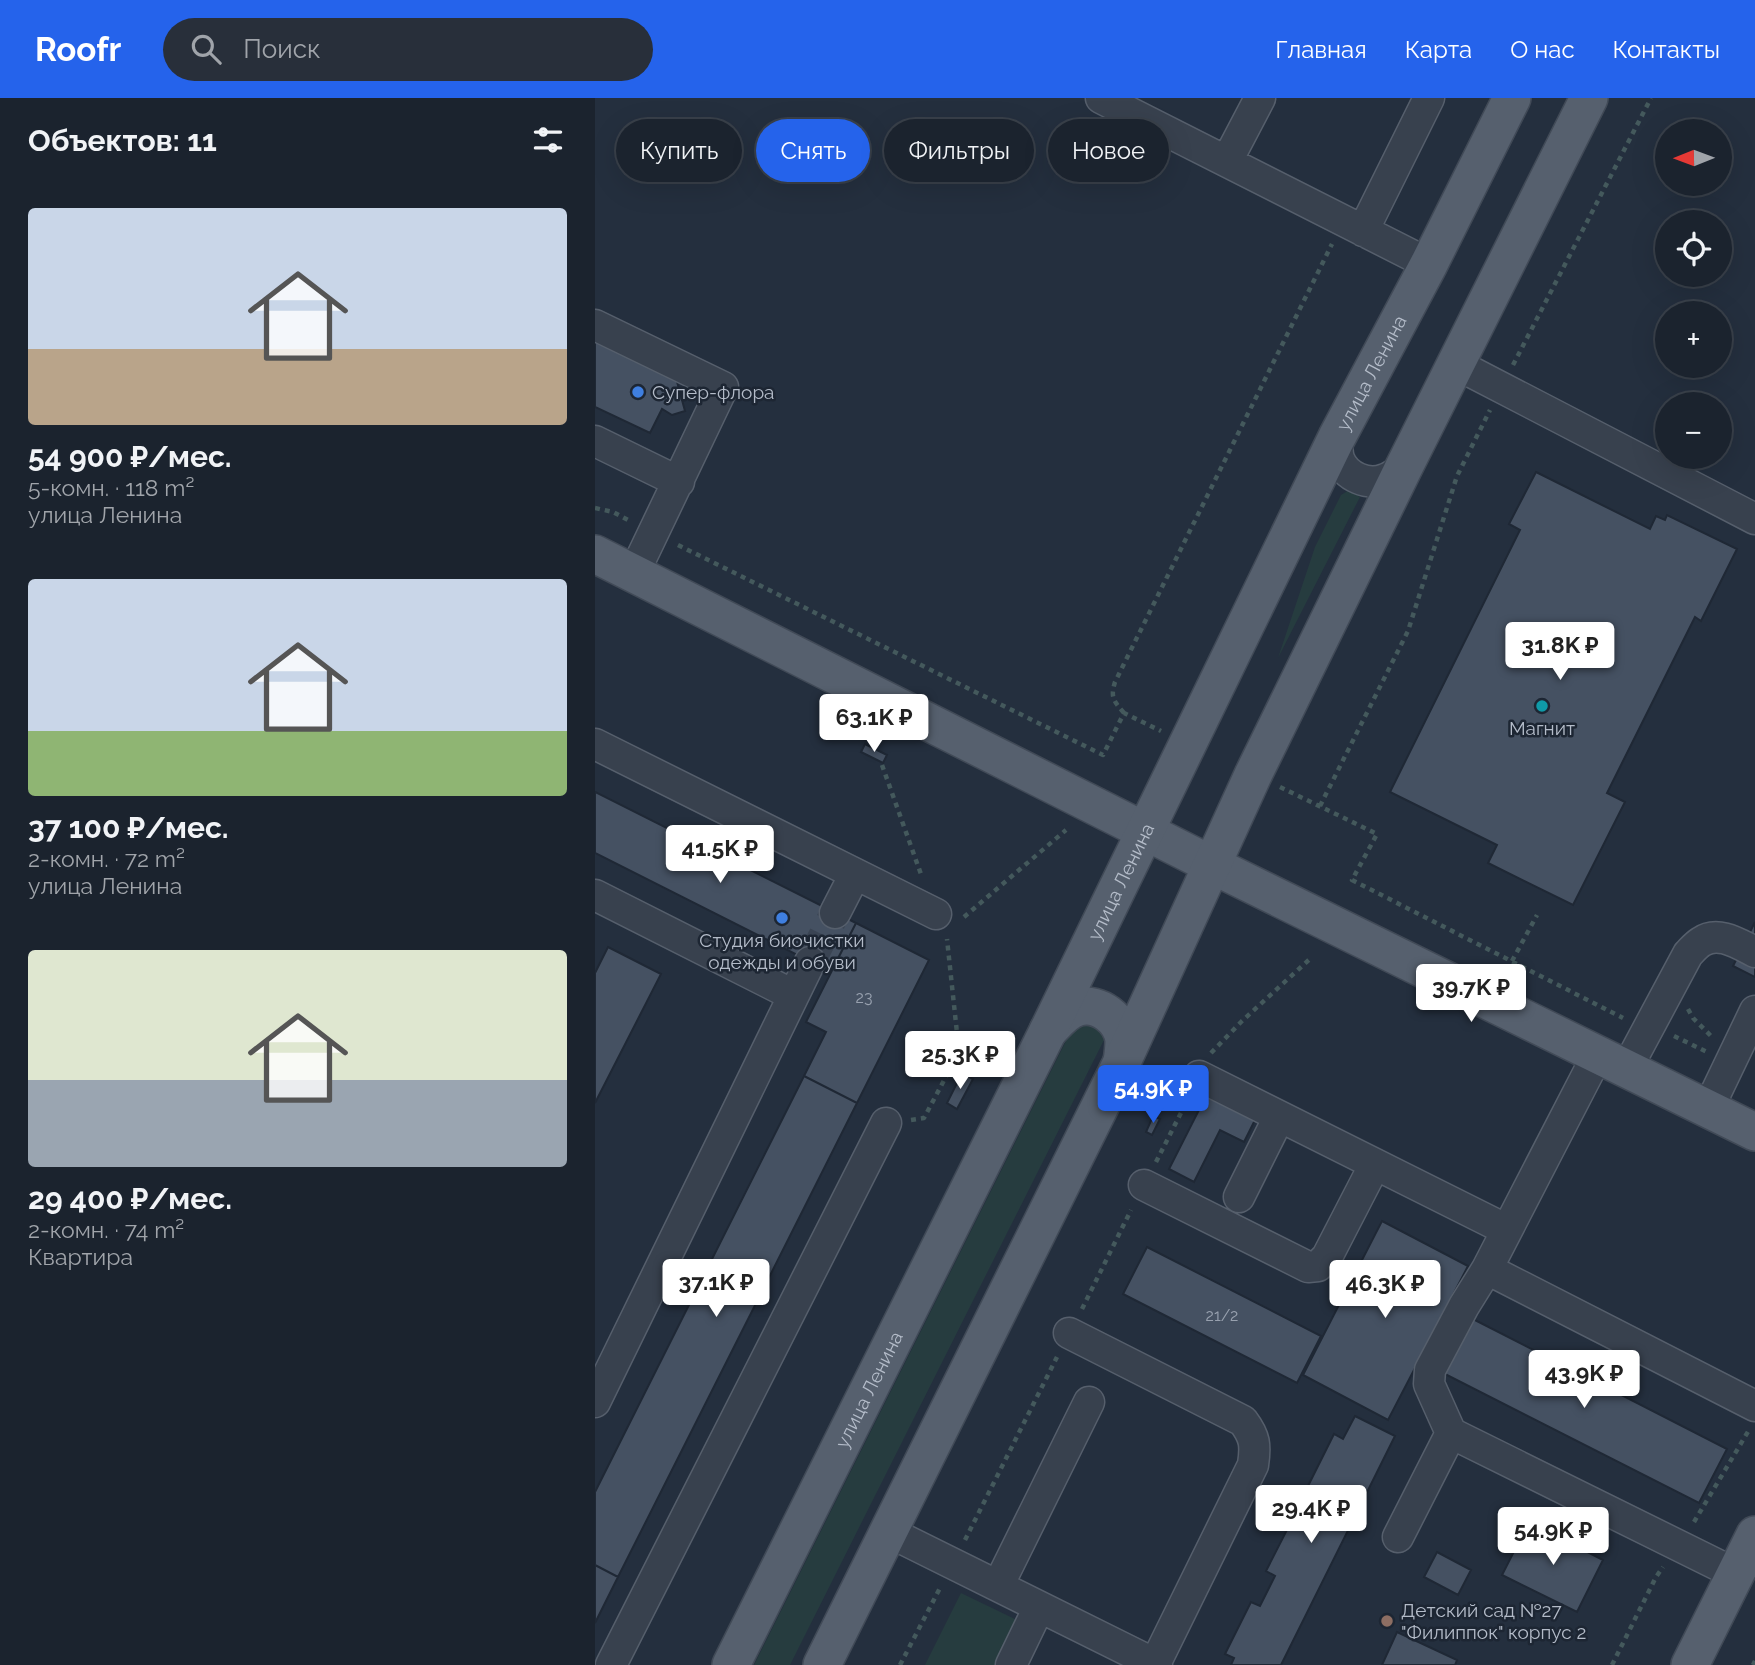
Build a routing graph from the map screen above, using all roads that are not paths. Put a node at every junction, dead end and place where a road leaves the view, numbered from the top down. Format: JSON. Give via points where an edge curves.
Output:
{"nodes":[{"id":1,"x":1101,"y":98,"type":"edge"},
{"id":2,"x":1260,"y":98,"type":"edge"},
{"id":3,"x":1429,"y":98,"type":"edge"},
{"id":4,"x":1512,"y":98,"type":"edge"},
{"id":5,"x":1589,"y":98,"type":"edge"},
{"id":6,"x":1227,"y":162,"type":"junction"},
{"id":7,"x":1353,"y":226,"type":"junction"},
{"id":8,"x":1429,"y":264,"type":"junction"},
{"id":9,"x":595,"y":325,"type":"edge"},
{"id":10,"x":1456,"y":364,"type":"junction"},
{"id":11,"x":1337,"y":438,"type":"junction"},
{"id":12,"x":595,"y":440,"type":"edge"},
{"id":13,"x":1404,"y":467,"type":"junction"},
{"id":14,"x":679,"y":482,"type":"junction"},
{"id":15,"x":1755,"y":519,"type":"edge"},
{"id":16,"x":595,"y":554,"type":"edge"},
{"id":17,"x":634,"y":573,"type":"junction"},
{"id":18,"x":595,"y":744,"type":"edge"},
{"id":19,"x":1146,"y":831,"type":"junction"},
{"id":20,"x":1213,"y":864,"type":"junction"},
{"id":21,"x":855,"y":874,"type":"junction"},
{"id":22,"x":596,"y":899,"type":"edge"},
{"id":23,"x":835,"y":913,"type":"tunnel mouth"},
{"id":24,"x":949,"y":916,"type":"road end"},
{"id":25,"x":1755,"y":953,"type":"edge"},
{"id":26,"x":810,"y":962,"type":"tunnel mouth"},
{"id":27,"x":793,"y":995,"type":"junction"},
{"id":28,"x":1755,"y":1011,"type":"edge"},
{"id":29,"x":1048,"y":1031,"type":"junction"},
{"id":30,"x":1613,"y":1061,"type":"junction"},
{"id":31,"x":1122,"y":1062,"type":"junction"},
{"id":32,"x":1199,"y":1076,"type":"road end"},
{"id":33,"x":1708,"y":1109,"type":"junction"},
{"id":34,"x":1279,"y":1116,"type":"junction"},
{"id":35,"x":886,"y":1123,"type":"road end"},
{"id":36,"x":1755,"y":1132,"type":"edge"},
{"id":37,"x":1375,"y":1164,"type":"junction"},
{"id":38,"x":1145,"y":1185,"type":"road end"},
{"id":39,"x":1239,"y":1197,"type":"dead end"},
{"id":40,"x":1507,"y":1230,"type":"junction"},
{"id":41,"x":1487,"y":1269,"type":"junction"},
{"id":42,"x":1069,"y":1333,"type":"road end"},
{"id":43,"x":595,"y":1402,"type":"edge"},
{"id":44,"x":1089,"y":1402,"type":"dead end"},
{"id":45,"x":1755,"y":1406,"type":"edge"},
{"id":46,"x":1451,"y":1433,"type":"junction"},
{"id":47,"x":889,"y":1532,"type":"junction"},
{"id":48,"x":1755,"y":1535,"type":"edge"},
{"id":49,"x":1398,"y":1537,"type":"dead end"},
{"id":50,"x":1736,"y":1574,"type":"junction"},
{"id":51,"x":998,"y":1586,"type":"junction"},
{"id":52,"x":1039,"y":1607,"type":"junction"},
{"id":53,"x":611,"y":1665,"type":"edge"},
{"id":54,"x":731,"y":1665,"type":"edge"},
{"id":55,"x":822,"y":1665,"type":"edge"},
{"id":56,"x":1011,"y":1665,"type":"edge"},
{"id":57,"x":1156,"y":1665,"type":"edge"},
{"id":58,"x":1690,"y":1665,"type":"edge"}],
"edges":[{"from":1,"to":6,"type":"street"},
{"from":2,"to":6,"type":"street"},
{"from":3,"to":7,"type":"street"},
{"from":4,"to":8,"type":"main road","name":"улица Ленина"},
{"from":5,"to":10,"type":"main road"},
{"from":6,"to":7,"type":"street"},
{"from":7,"to":8,"type":"street"},
{"from":8,"to":11,"type":"main road","name":"улица Ленина"},
{"from":9,"to":14,"type":"street","via":[[723,387]]},
{"from":10,"to":13,"type":"main road"},
{"from":10,"to":15,"type":"street"},
{"from":11,"to":13,"type":"street","via":[[1339,458],[1352,475],[1379,481]]},
{"from":11,"to":19,"type":"main road","name":"улица Ленина"},
{"from":12,"to":14,"type":"street"},
{"from":13,"to":20,"type":"main road"},
{"from":14,"to":17,"type":"street"},
{"from":16,"to":17,"type":"main road"},
{"from":17,"to":19,"type":"main road"},
{"from":18,"to":21,"type":"street"},
{"from":19,"to":20,"type":"main road"},
{"from":19,"to":29,"type":"main road","name":"улица Ленина"},
{"from":20,"to":30,"type":"main road"},
{"from":20,"to":31,"type":"main road"},
{"from":21,"to":23,"type":"street"},
{"from":21,"to":24,"type":"street"},
{"from":22,"to":27,"type":"street"},
{"from":25,"to":30,"type":"street","via":[[1730,939],[1702,940],[1688,954],[1648,1027]]},
{"from":26,"to":27,"type":"street"},
{"from":27,"to":43,"type":"street"},
{"from":28,"to":33,"type":"street"},
{"from":29,"to":31,"type":"main road","via":[[1077,1007],[1103,1010],[1121,1030]]},
{"from":29,"to":54,"type":"main road","name":"улица Ленина"},
{"from":30,"to":33,"type":"main road"},
{"from":30,"to":40,"type":"street"},
{"from":31,"to":47,"type":"main road"},
{"from":32,"to":34,"type":"street"},
{"from":33,"to":36,"type":"main road"},
{"from":34,"to":37,"type":"street"},
{"from":34,"to":39,"type":"street"},
{"from":35,"to":53,"type":"street"},
{"from":37,"to":38,"type":"street","via":[[1327,1257],[1318,1266],[1308,1267]]},
{"from":37,"to":40,"type":"street"},
{"from":40,"to":41,"type":"street"},
{"from":41,"to":45,"type":"street"},
{"from":41,"to":46,"type":"street","via":[[1430,1370],[1429,1384]]},
{"from":42,"to":57,"type":"street","via":[[1243,1420],[1254,1440],[1253,1465]]},
{"from":44,"to":51,"type":"street"},
{"from":46,"to":49,"type":"street"},
{"from":46,"to":50,"type":"street"},
{"from":47,"to":51,"type":"street"},
{"from":47,"to":55,"type":"main road"},
{"from":48,"to":50,"type":"main road"},
{"from":50,"to":58,"type":"main road"},
{"from":51,"to":52,"type":"street"},
{"from":52,"to":56,"type":"street"},
{"from":52,"to":57,"type":"street"}]}
